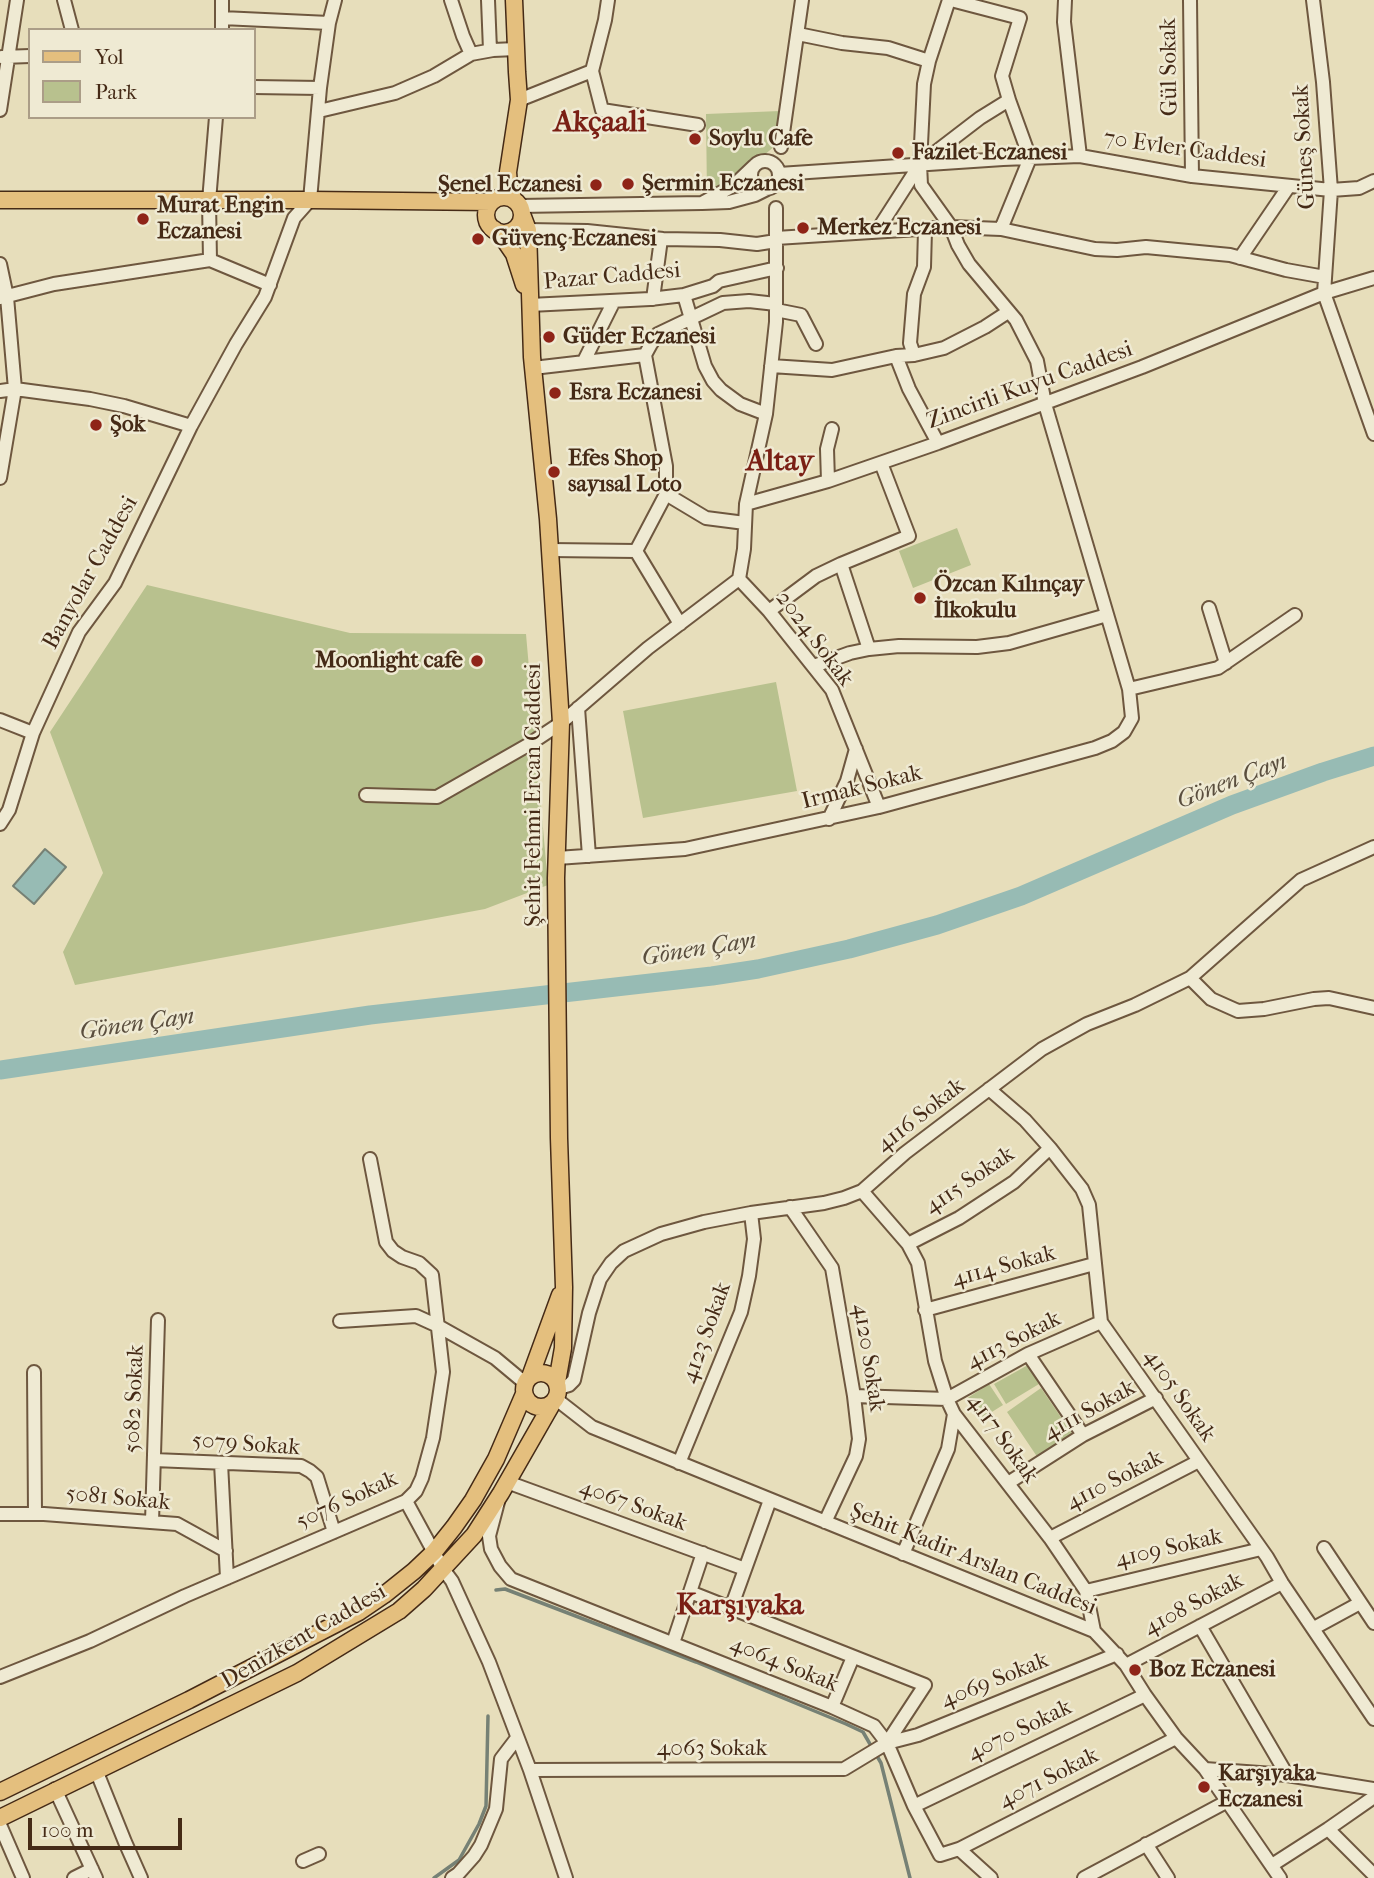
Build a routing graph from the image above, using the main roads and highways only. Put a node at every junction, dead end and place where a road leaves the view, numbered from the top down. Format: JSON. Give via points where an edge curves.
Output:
{"nodes":[{"id":1,"x":514,"y":0,"type":"edge"},
{"id":2,"x":0,"y":200,"type":"edge"},
{"id":3,"x":449,"y":201,"type":"junction"},
{"id":4,"x":491,"y":202,"type":"junction"},
{"id":5,"x":518,"y":206,"type":"junction"},
{"id":6,"x":490,"y":224,"type":"junction"},
{"id":7,"x":530,"y":305,"type":"junction"},
{"id":8,"x":564,"y":1287,"type":"junction"},
{"id":9,"x":526,"y":1385,"type":"junction"},
{"id":10,"x":556,"y":1393,"type":"junction"},
{"id":11,"x":0,"y":1791,"type":"edge"},
{"id":12,"x":0,"y":1818,"type":"edge"}],
"edges":[{"from":1,"to":5,"type":"main road","name":"Şehit Fehmi Ercan Caddesi","via":[[519,100],[508,172]]},
{"from":2,"to":3,"type":"main road"},
{"from":3,"to":4,"type":"main road"},
{"from":3,"to":6,"type":"main road","name":"Şehit Fehmi Ercan Caddesi"},
{"from":4,"to":5,"type":"main road","via":[[502,197]]},
{"from":4,"to":6,"type":"main road"},
{"from":5,"to":6,"type":"main road","via":[[520,223],[512,231],[506,233]]},
{"from":5,"to":7,"type":"main road","name":"Şehit Fehmi Ercan Caddesi","via":[[527,230]]},
{"from":6,"to":7,"type":"main road","name":"Şehit Fehmi Ercan Caddesi","via":[[513,254]]},
{"from":7,"to":8,"type":"main road","name":"Şehit Fehmi Ercan Caddesi","via":[[561,723],[556,878]]},
{"from":8,"to":9,"type":"main road","name":"Şehit Fehmi Ercan Caddesi"},
{"from":8,"to":10,"type":"main road","name":"Şehit Fehmi Ercan Caddesi","via":[[563,1348]]},
{"from":9,"to":10,"type":"main road","via":[[544,1372]]},
{"from":9,"to":10,"type":"main road","via":[[527,1400],[536,1407],[547,1406]]},
{"from":9,"to":11,"type":"main road","name":"Denizkent Caddesi","via":[[496,1459],[472,1500],[434,1552],[384,1595],[189,1700]]},
{"from":10,"to":12,"type":"main road","name":"Denizkent Caddesi","via":[[474,1535],[398,1611],[297,1673]]}]}
